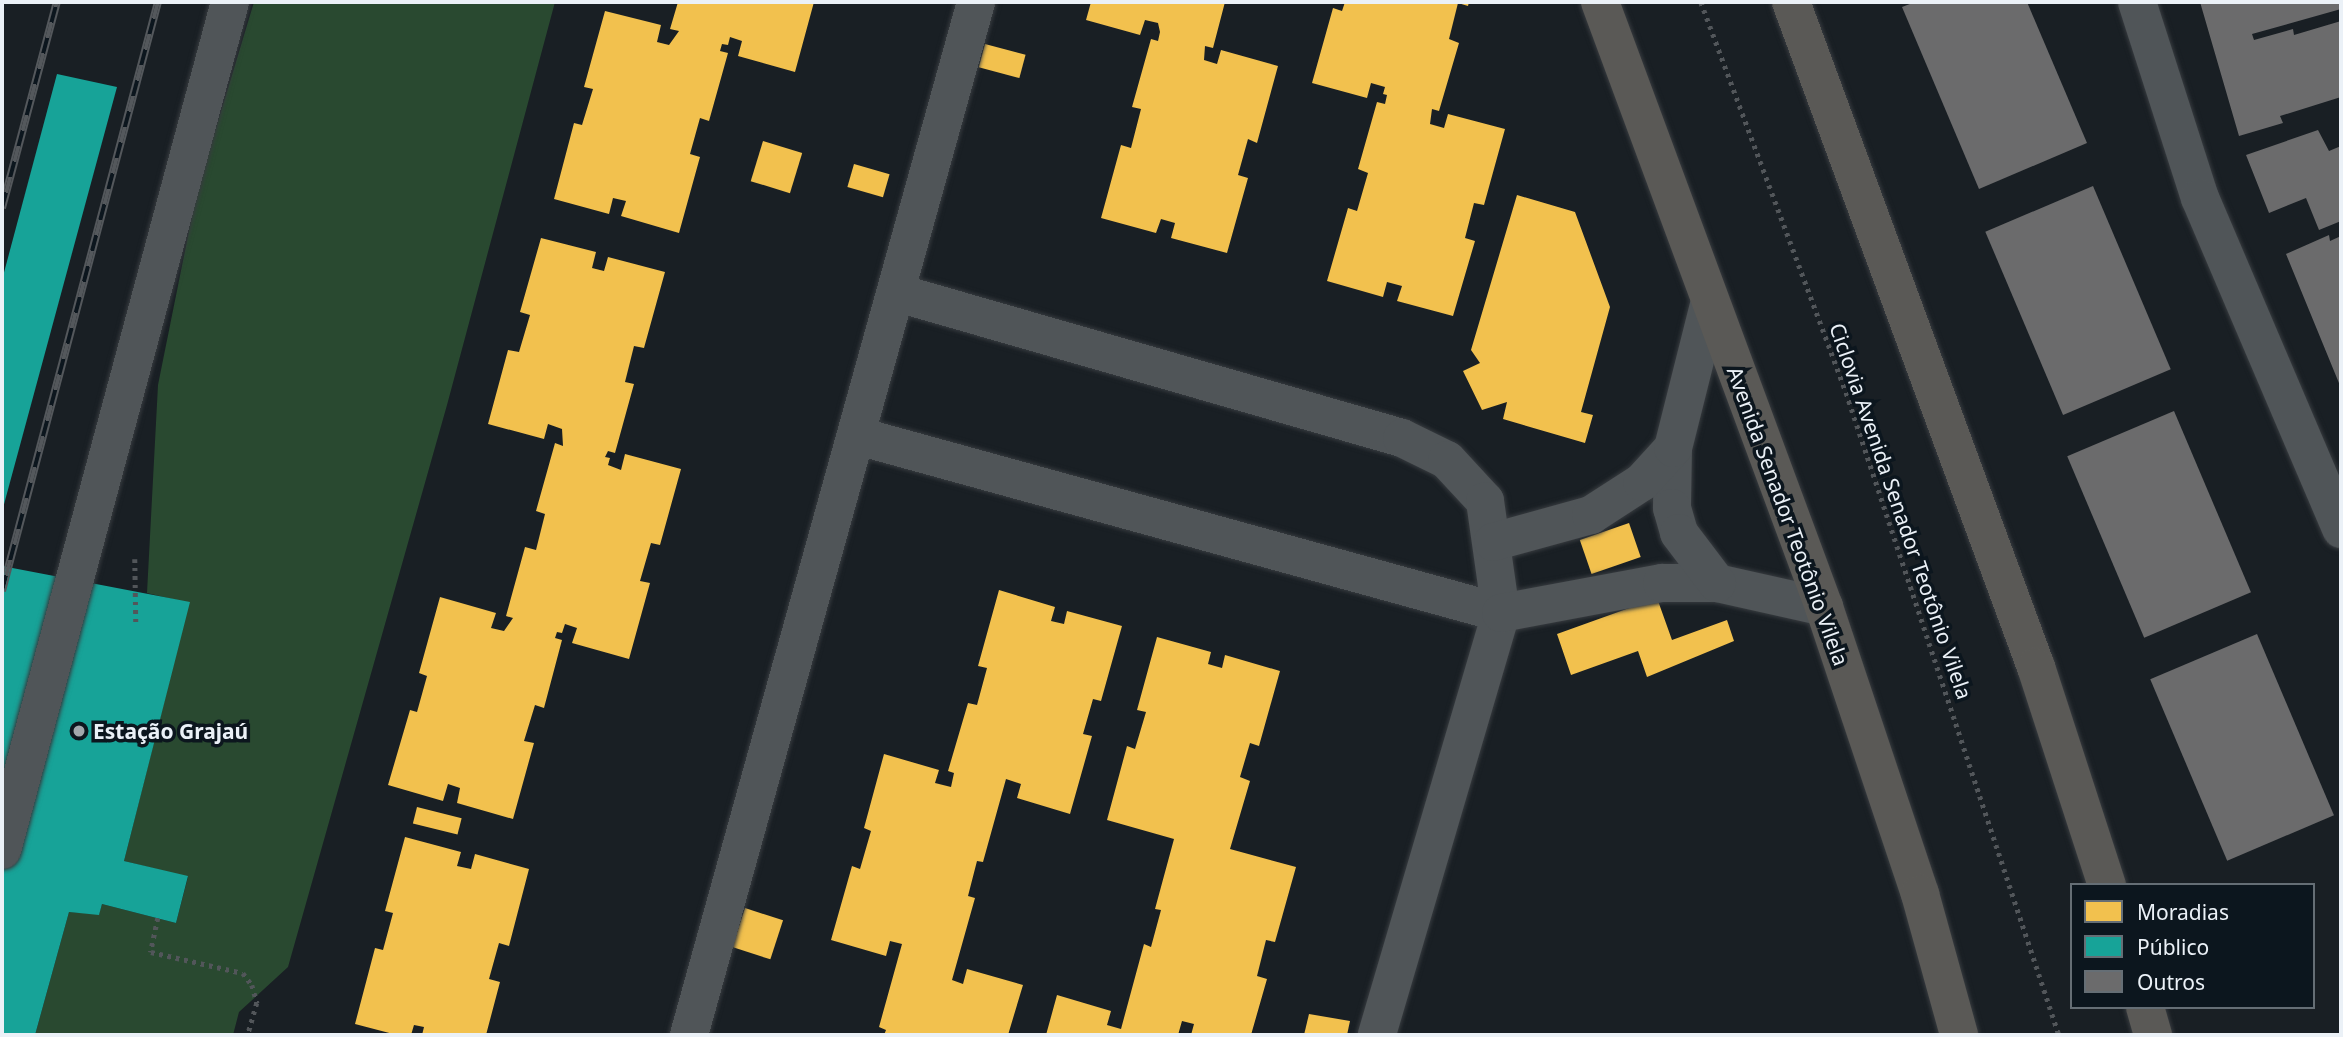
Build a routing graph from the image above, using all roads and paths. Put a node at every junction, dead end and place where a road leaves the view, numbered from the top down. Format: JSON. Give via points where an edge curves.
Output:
{"nodes":[{"id":1,"x":230,"y":2,"type":"edge"},
{"id":2,"x":976,"y":2,"type":"edge"},
{"id":3,"x":1600,"y":2,"type":"edge"},
{"id":4,"x":1701,"y":2,"type":"edge"},
{"id":5,"x":1791,"y":2,"type":"edge"},
{"id":6,"x":2137,"y":2,"type":"edge"},
{"id":7,"x":898,"y":293,"type":"junction"},
{"id":8,"x":1710,"y":301,"type":"junction"},
{"id":9,"x":858,"y":436,"type":"junction"},
{"id":10,"x":1673,"y":448,"type":"junction"},
{"id":11,"x":2341,"y":529,"type":"edge"},
{"id":12,"x":1493,"y":542,"type":"junction"},
{"id":13,"x":1717,"y":583,"type":"junction"},
{"id":14,"x":1824,"y":607,"type":"junction"},
{"id":15,"x":1501,"y":612,"type":"junction"},
{"id":16,"x":2,"y":850,"type":"edge"},
{"id":17,"x":2106,"y":883,"type":"edge"},
{"id":18,"x":158,"y":918,"type":"dead end"},
{"id":19,"x":2146,"y":1009,"type":"edge"},
{"id":20,"x":248,"y":1035,"type":"edge"},
{"id":21,"x":689,"y":1035,"type":"edge"},
{"id":22,"x":1377,"y":1035,"type":"edge"},
{"id":23,"x":1959,"y":1035,"type":"edge"},
{"id":24,"x":2059,"y":1035,"type":"edge"},
{"id":25,"x":2153,"y":1035,"type":"edge"}],
"edges":[{"from":1,"to":16,"type":"street"},
{"from":2,"to":7,"type":"street"},
{"from":3,"to":8,"type":"main road","name":"Avenida Senador Teotônio Vilela"},
{"from":4,"to":24,"type":"path","name":"Ciclovia Avenida Senador Teotônio Vilela","via":[[1849,401]]},
{"from":5,"to":17,"type":"main road","via":[[2036,667]]},
{"from":6,"to":11,"type":"street","via":[[2200,198]]},
{"from":7,"to":9,"type":"street"},
{"from":7,"to":12,"type":"street","via":[[1402,438],[1447,460],[1469,479],[1485,500]]},
{"from":8,"to":10,"type":"street"},
{"from":8,"to":14,"type":"main road","name":"Avenida Senador Teotônio Vilela"},
{"from":9,"to":15,"type":"street"},
{"from":9,"to":21,"type":"street"},
{"from":10,"to":12,"type":"street","via":[[1642,482],[1591,515]]},
{"from":10,"to":13,"type":"street","via":[[1672,508],[1679,533]]},
{"from":12,"to":15,"type":"street"},
{"from":13,"to":14,"type":"street"},
{"from":13,"to":15,"type":"street","via":[[1662,583]]},
{"from":14,"to":23,"type":"main road","name":"Avenida Senador Teotônio Vilela","via":[[1920,894]]},
{"from":15,"to":22,"type":"street"},
{"from":18,"to":20,"type":"path","via":[[151,952],[243,973],[257,1003]]},
{"from":19,"to":25,"type":"main road"}]}
